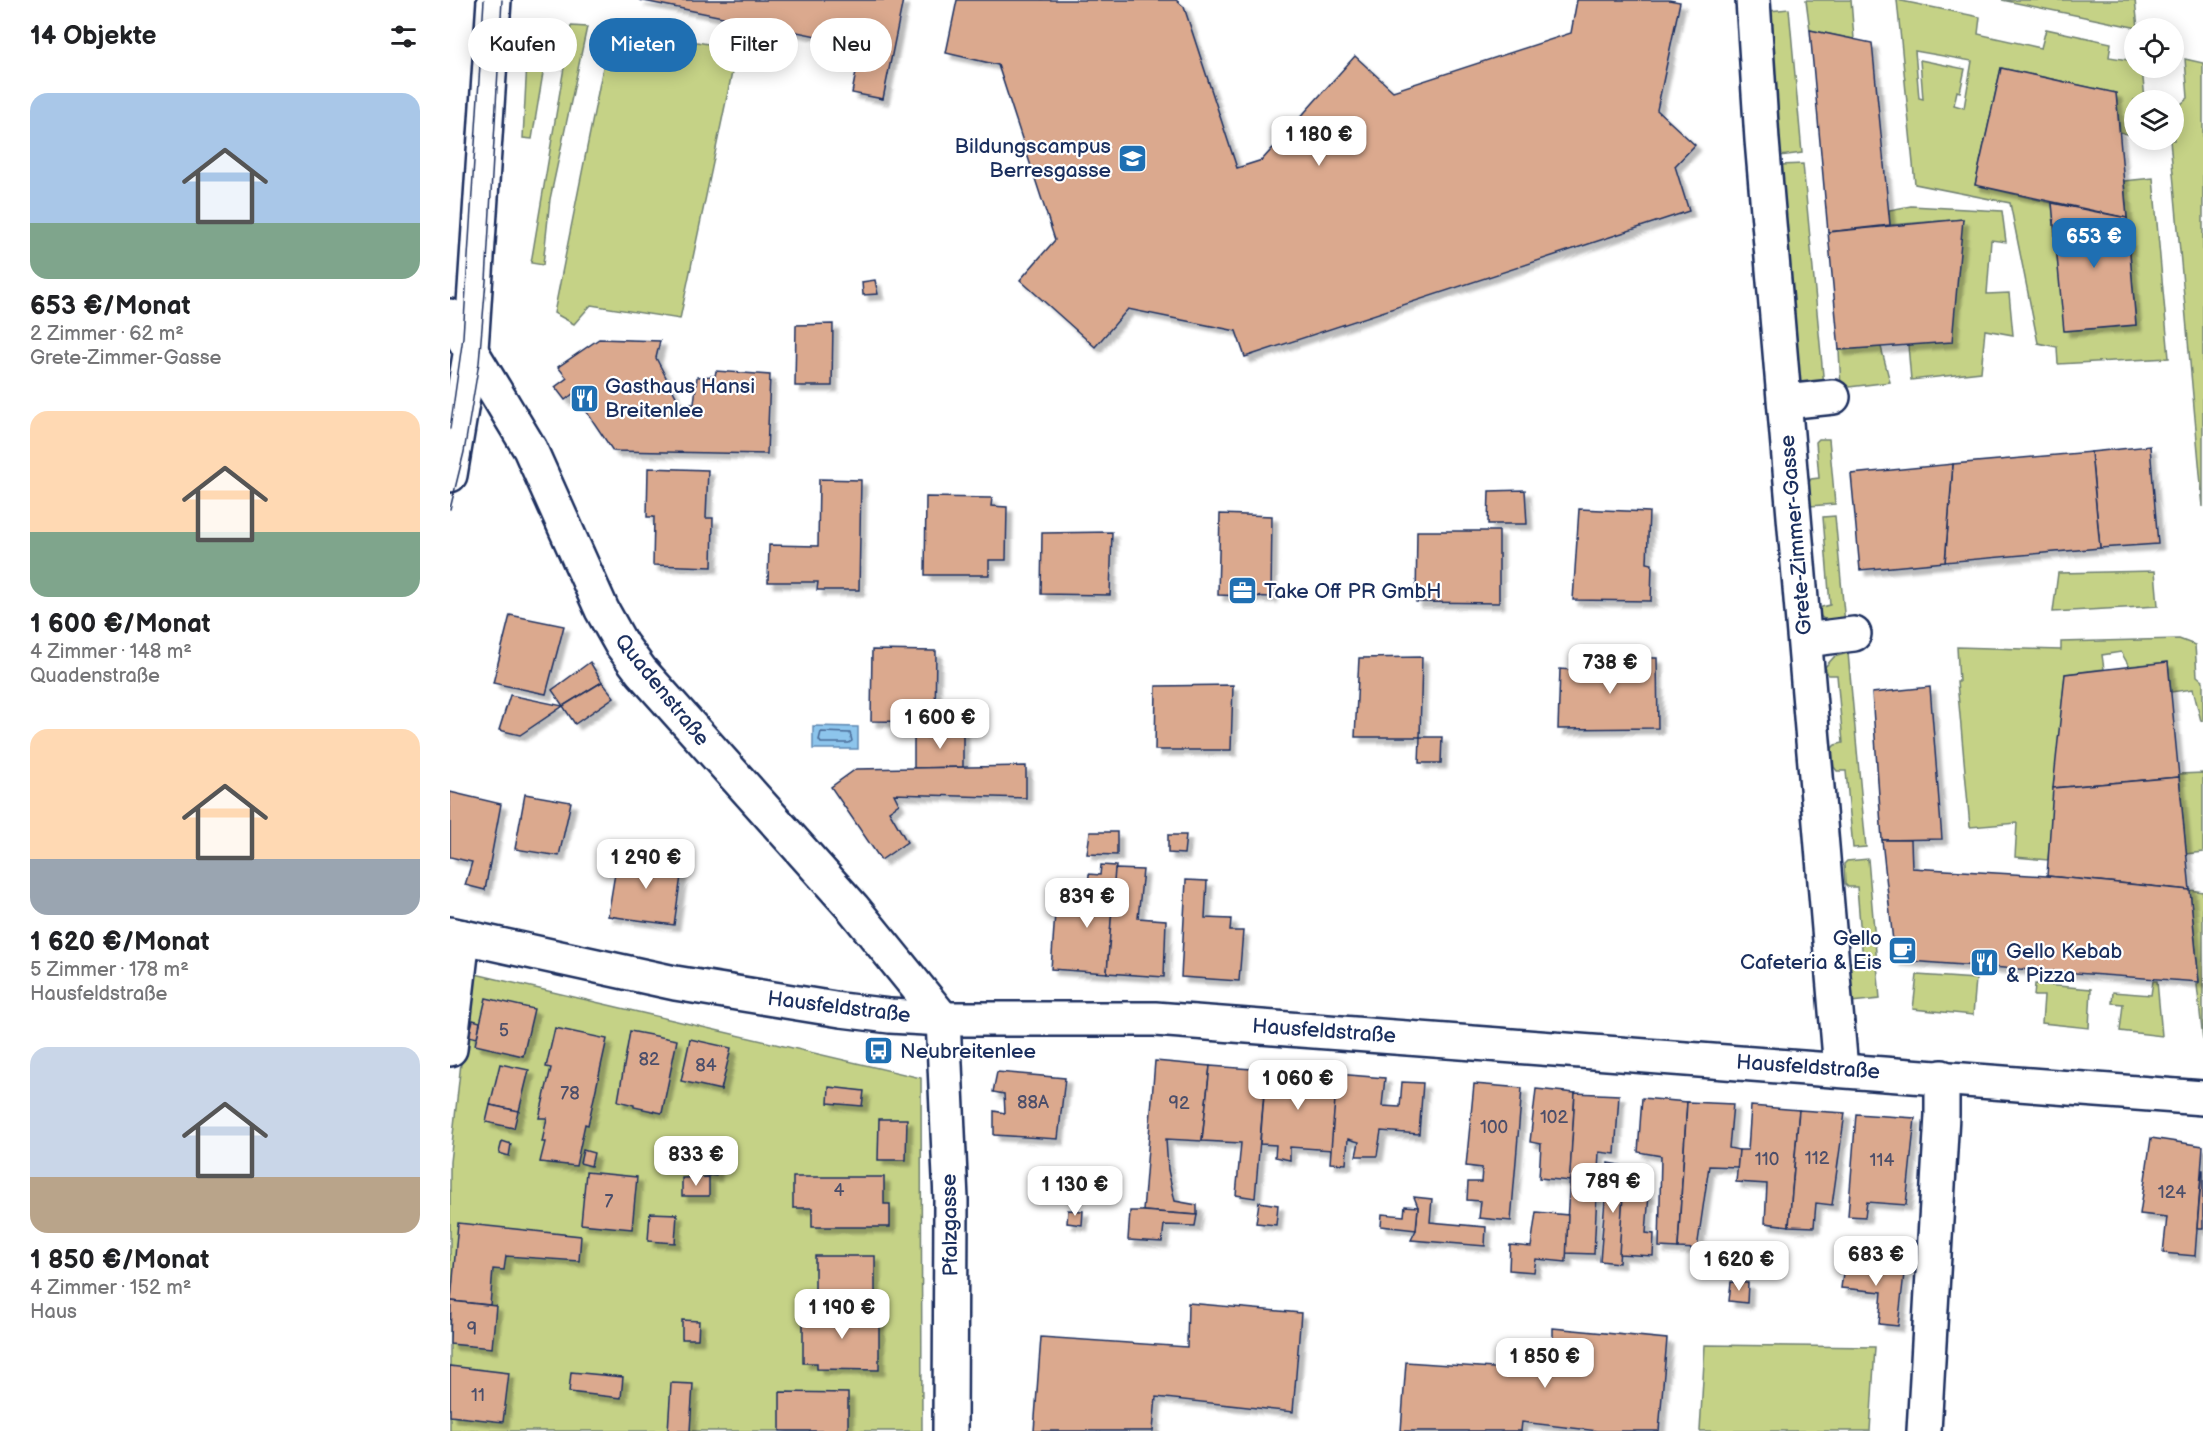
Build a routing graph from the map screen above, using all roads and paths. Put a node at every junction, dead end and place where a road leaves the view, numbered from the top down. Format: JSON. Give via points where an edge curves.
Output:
{"nodes":[{"id":1,"x":494,"y":0,"type":"edge"},
{"id":2,"x":1754,"y":0,"type":"edge"},
{"id":3,"x":450,"y":316,"type":"edge"},
{"id":4,"x":471,"y":350,"type":"junction"},
{"id":5,"x":1833,"y":397,"type":"dead end"},
{"id":6,"x":1785,"y":402,"type":"junction"},
{"id":7,"x":450,"y":475,"type":"edge"},
{"id":8,"x":1854,"y":634,"type":"dead end"},
{"id":9,"x":1805,"y":640,"type":"junction"},
{"id":10,"x":457,"y":936,"type":"edge"},
{"id":11,"x":943,"y":1019,"type":"junction"},
{"id":12,"x":450,"y":1049,"type":"edge"},
{"id":13,"x":1841,"y":1070,"type":"junction"},
{"id":14,"x":1942,"y":1077,"type":"junction"},
{"id":15,"x":2203,"y":1098,"type":"edge"},
{"id":16,"x":950,"y":1431,"type":"edge"},
{"id":17,"x":1923,"y":1431,"type":"edge"}],
"edges":[{"from":1,"to":4,"type":"street"},
{"from":2,"to":6,"type":"street","name":"Grete-Zimmer-Gasse"},
{"from":3,"to":4,"type":"street","name":"Quadenstraße"},
{"from":4,"to":7,"type":"street"},
{"from":4,"to":11,"type":"street","name":"Quadenstraße","via":[[537,464],[621,644],[853,908]]},
{"from":5,"to":6,"type":"street"},
{"from":6,"to":9,"type":"street","name":"Grete-Zimmer-Gasse"},
{"from":8,"to":9,"type":"street"},
{"from":9,"to":13,"type":"street","name":"Grete-Zimmer-Gasse"},
{"from":10,"to":11,"type":"street","name":"Hausfeldstraße","via":[[675,983],[841,1010]]},
{"from":10,"to":12,"type":"street"},
{"from":11,"to":13,"type":"street","name":"Hausfeldstraße","via":[[1155,1019]]},
{"from":11,"to":16,"type":"street","name":"Pfalzgasse","via":[[951,1200]]},
{"from":13,"to":14,"type":"street","name":"Hausfeldstraße"},
{"from":14,"to":15,"type":"street","name":"Hausfeldstraße"},
{"from":14,"to":17,"type":"street"}]}
